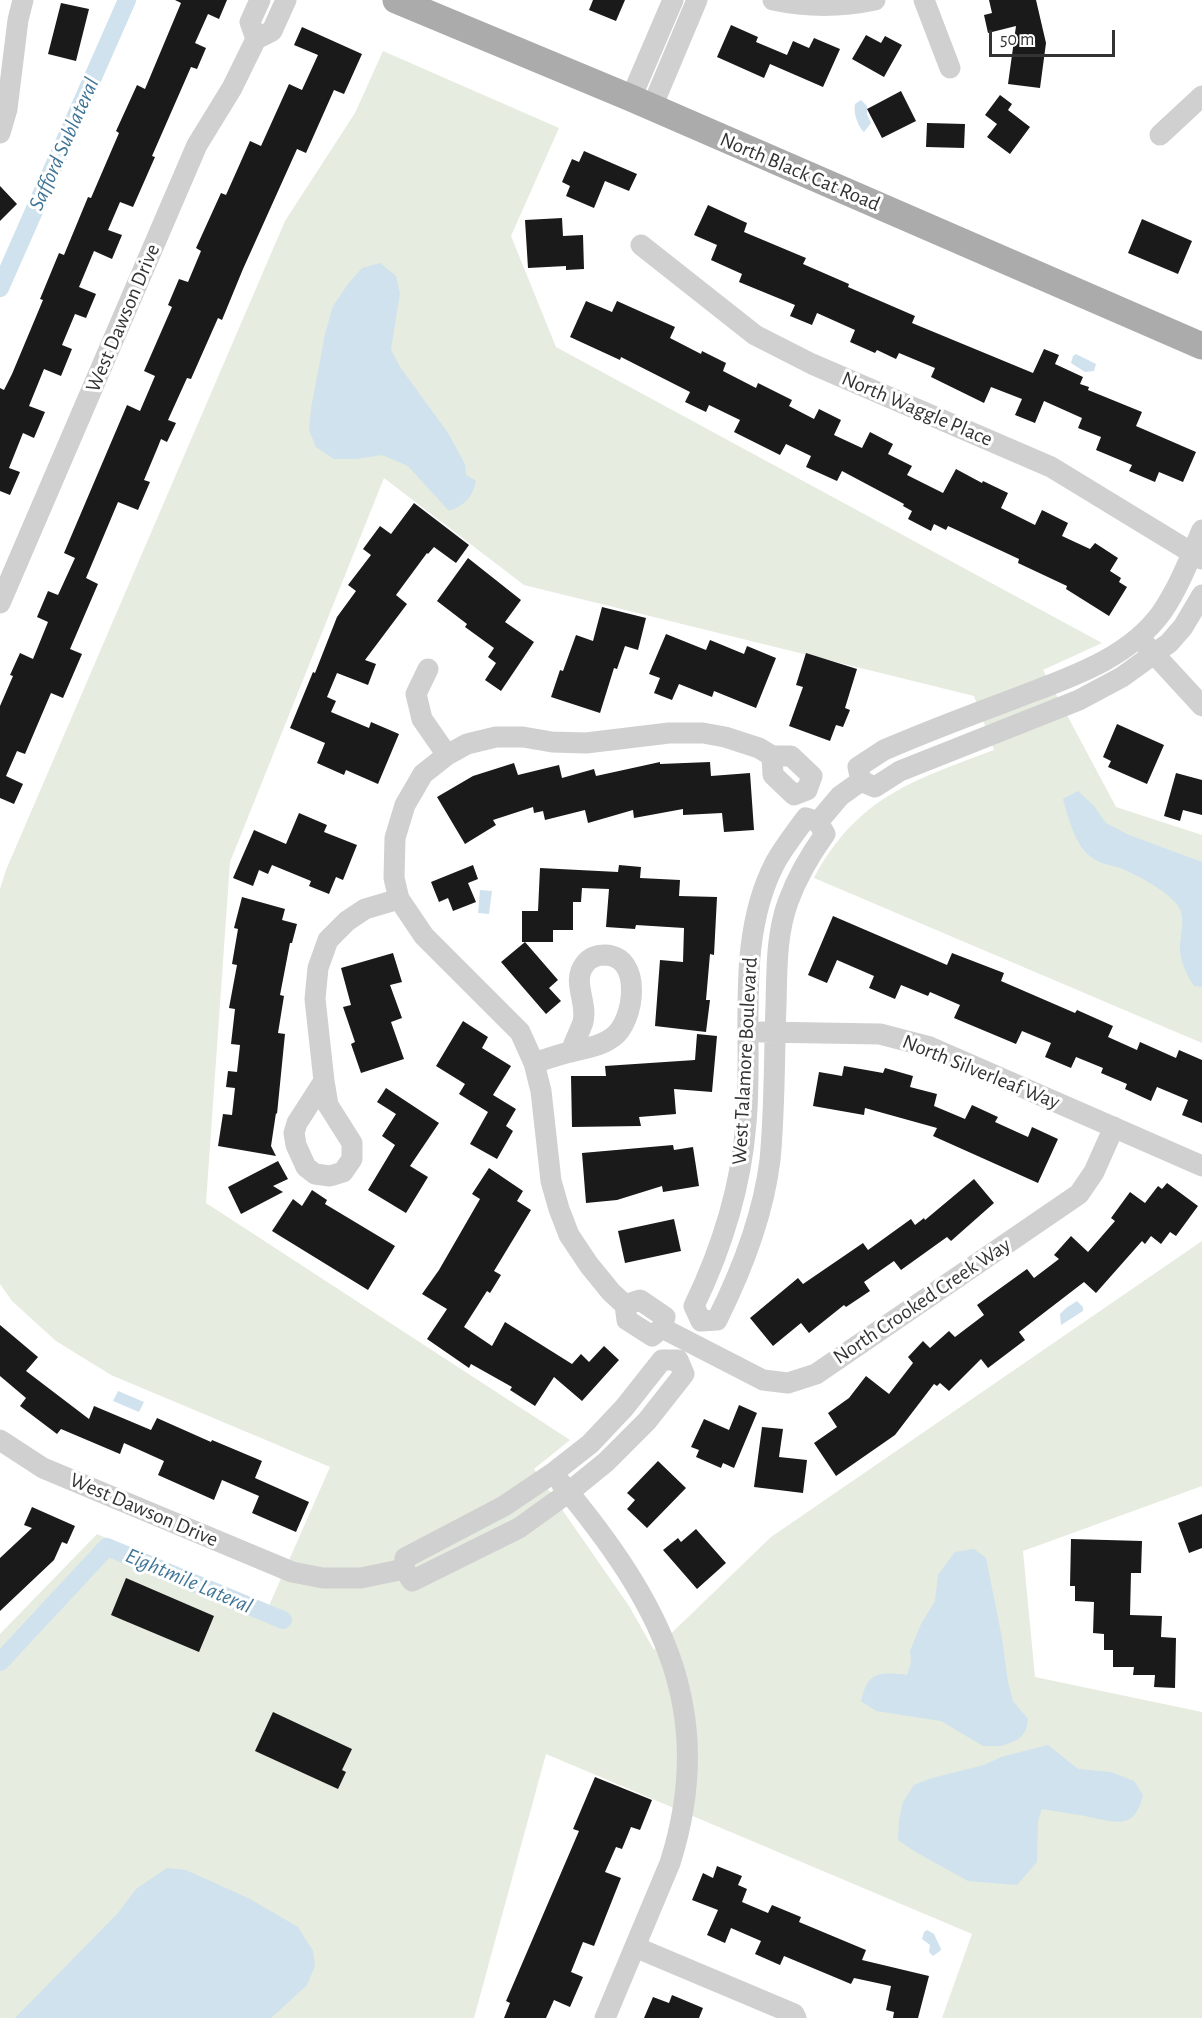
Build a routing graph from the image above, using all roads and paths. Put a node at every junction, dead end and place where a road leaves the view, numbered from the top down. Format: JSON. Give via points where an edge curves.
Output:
{"nodes":[{"id":1,"x":22,"y":0,"type":"edge"},
{"id":2,"x":260,"y":0,"type":"edge"},
{"id":3,"x":286,"y":0,"type":"edge"},
{"id":4,"x":396,"y":0,"type":"edge"},
{"id":5,"x":673,"y":0,"type":"edge"},
{"id":6,"x":697,"y":0,"type":"edge"},
{"id":7,"x":773,"y":0,"type":"edge"},
{"id":8,"x":875,"y":0,"type":"edge"},
{"id":9,"x":924,"y":0,"type":"edge"},
{"id":10,"x":256,"y":39,"type":"junction"},
{"id":11,"x":950,"y":68,"type":"dead end"},
{"id":12,"x":1202,"y":96,"type":"edge"},
{"id":13,"x":641,"y":103,"type":"junction"},
{"id":14,"x":0,"y":133,"type":"edge"},
{"id":15,"x":1160,"y":135,"type":"dead end"},
{"id":16,"x":641,"y":245,"type":"dead end"},
{"id":17,"x":1202,"y":346,"type":"edge"},
{"id":18,"x":1202,"y":530,"type":"edge"},
{"id":19,"x":1197,"y":556,"type":"edge"},
{"id":20,"x":1202,"y":595,"type":"edge"},
{"id":21,"x":0,"y":603,"type":"edge"},
{"id":22,"x":1139,"y":637,"type":"junction"},
{"id":23,"x":1155,"y":654,"type":"junction"},
{"id":24,"x":428,"y":669,"type":"dead end"},
{"id":25,"x":1202,"y":706,"type":"edge"},
{"id":26,"x":447,"y":755,"type":"junction"},
{"id":27,"x":861,"y":781,"type":"junction"},
{"id":28,"x":823,"y":815,"type":"junction"},
{"id":29,"x":399,"y":899,"type":"junction"},
{"id":30,"x":748,"y":1032,"type":"junction"},
{"id":31,"x":775,"y":1032,"type":"junction"},
{"id":32,"x":571,"y":1052,"type":"dead end"},
{"id":33,"x":534,"y":1063,"type":"junction"},
{"id":34,"x":324,"y":1081,"type":"dead end"},
{"id":35,"x":1113,"y":1127,"type":"junction"},
{"id":36,"x":1202,"y":1166,"type":"edge"},
{"id":37,"x":701,"y":1321,"type":"junction"},
{"id":38,"x":689,"y":1342,"type":"junction"},
{"id":39,"x":678,"y":1360,"type":"junction"},
{"id":40,"x":0,"y":1440,"type":"edge"},
{"id":41,"x":553,"y":1473,"type":"junction"},
{"id":42,"x":569,"y":1492,"type":"junction"},
{"id":43,"x":404,"y":1569,"type":"junction"},
{"id":44,"x":292,"y":1572,"type":"joint"},
{"id":45,"x":635,"y":1947,"type":"junction"},
{"id":46,"x":605,"y":2018,"type":"edge"},
{"id":47,"x":796,"y":2018,"type":"edge"}],
"edges":[{"from":1,"to":14,"type":"street"},
{"from":2,"to":10,"type":"street","name":"West Dawson Drive","via":[[250,22]]},
{"from":3,"to":10,"type":"street","name":"West Dawson Drive","via":[[272,32]]},
{"from":4,"to":13,"type":"main road","name":"North Black Cat Road"},
{"from":5,"to":13,"type":"street"},
{"from":6,"to":13,"type":"street"},
{"from":7,"to":8,"type":"street","via":[[812,5]]},
{"from":9,"to":11,"type":"street"},
{"from":10,"to":21,"type":"street","name":"West Dawson Drive","via":[[197,145]]},
{"from":12,"to":15,"type":"street"},
{"from":13,"to":17,"type":"main road","name":"North Black Cat Road"},
{"from":16,"to":19,"type":"street","name":"North Waggle Place","via":[[755,334],[812,364],[1051,467]]},
{"from":18,"to":19,"type":"street","name":"West Talamore Boulevard"},
{"from":19,"to":22,"type":"street","name":"West Talamore Boulevard","via":[[1161,613]]},
{"from":20,"to":23,"type":"street","via":[[1183,627]]},
{"from":22,"to":23,"type":"street"},
{"from":22,"to":27,"type":"street","name":"West Talamore Boulevard","via":[[1111,658],[1071,676],[884,750],[858,767]]},
{"from":23,"to":25,"type":"street"},
{"from":23,"to":27,"type":"street","via":[[1079,700],[900,771],[875,787]]},
{"from":24,"to":26,"type":"street","via":[[416,694],[422,719]]},
{"from":26,"to":28,"type":"street","via":[[466,744],[496,737],[586,743],[703,733],[759,748],[772,756],[791,756],[812,776],[807,790]]},
{"from":26,"to":29,"type":"street","via":[[423,774],[405,805],[395,838],[394,878]]},
{"from":27,"to":28,"type":"street","name":"West Talamore Boulevard"},
{"from":28,"to":30,"type":"street","name":"West Talamore Boulevard","via":[[806,818],[774,865],[763,894],[750,962]]},
{"from":28,"to":31,"type":"street","name":"West Talamore Boulevard","via":[[825,834],[800,874],[782,923],[777,949]]},
{"from":29,"to":33,"type":"street","via":[[424,936],[520,1032]]},
{"from":29,"to":34,"type":"street","via":[[365,909],[328,940],[318,968],[315,999]]},
{"from":30,"to":31,"type":"street","name":"North Silverleaf Way"},
{"from":30,"to":37,"type":"street","name":"West Talamore Boulevard","via":[[747,1121],[742,1158],[720,1246],[694,1306]]},
{"from":31,"to":35,"type":"street","name":"North Silverleaf Way","via":[[880,1034],[900,1038],[930,1047]]},
{"from":31,"to":37,"type":"street","name":"West Talamore Boulevard","via":[[769,1163],[756,1226],[717,1320]]},
{"from":32,"to":33,"type":"street"},
{"from":33,"to":38,"type":"street","name":"North Crooked Creek Way","via":[[551,1181],[569,1235],[589,1265],[625,1305],[640,1300],[665,1317],[662,1328]]},
{"from":35,"to":36,"type":"street","name":"North Silverleaf Way"},
{"from":35,"to":38,"type":"street","name":"North Crooked Creek Way","via":[[1094,1172],[1079,1194],[816,1374],[788,1383],[763,1380]]},
{"from":37,"to":38,"type":"street","name":"West Talamore Boulevard"},
{"from":38,"to":39,"type":"street","name":"West Talamore Boulevard"},
{"from":39,"to":41,"type":"street","via":[[662,1360],[590,1444]]},
{"from":39,"to":42,"type":"street","name":"West Talamore Boulevard","via":[[684,1374],[647,1421]]},
{"from":40,"to":44,"type":"street","name":"West Dawson Drive","via":[[43,1468]]},
{"from":41,"to":42,"type":"street"},
{"from":41,"to":43,"type":"street","via":[[504,1506],[405,1557]]},
{"from":42,"to":43,"type":"street","name":"West Talamore Boulevard","via":[[519,1528],[433,1572],[412,1581]]},
{"from":42,"to":45,"type":"street","via":[[651,1611],[672,1657],[686,1716],[688,1763],[683,1816],[670,1863]]},
{"from":43,"to":44,"type":"street","name":"West Talamore Boulevard","via":[[361,1578],[323,1578]]},
{"from":45,"to":46,"type":"street"},
{"from":45,"to":47,"type":"street"}]}
